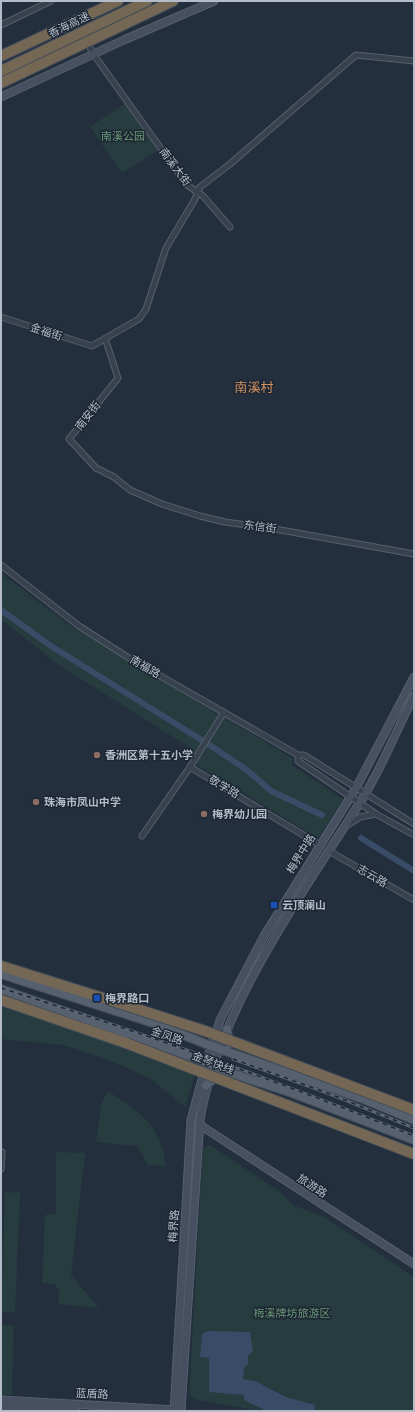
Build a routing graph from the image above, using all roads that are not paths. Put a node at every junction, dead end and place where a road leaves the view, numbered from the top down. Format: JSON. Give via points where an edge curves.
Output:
{"nodes":[{"id":1,"x":51,"y":1,"type":"edge"},
{"id":2,"x":118,"y":1,"type":"edge"},
{"id":3,"x":141,"y":1,"type":"edge"},
{"id":4,"x":147,"y":1,"type":"edge"},
{"id":5,"x":172,"y":1,"type":"edge"},
{"id":6,"x":214,"y":1,"type":"edge"},
{"id":7,"x":1,"y":25,"type":"edge"},
{"id":8,"x":87,"y":42,"type":"junction"},
{"id":9,"x":94,"y":55,"type":"junction"},
{"id":10,"x":1,"y":56,"type":"edge"},
{"id":11,"x":414,"y":61,"type":"edge"},
{"id":12,"x":1,"y":68,"type":"edge"},
{"id":13,"x":1,"y":71,"type":"edge"},
{"id":14,"x":22,"y":73,"type":"junction"},
{"id":15,"x":1,"y":83,"type":"edge"},
{"id":16,"x":1,"y":88,"type":"edge"},
{"id":17,"x":1,"y":97,"type":"edge"},
{"id":18,"x":198,"y":193,"type":"junction"},
{"id":19,"x":230,"y":227,"type":"dead end"},
{"id":20,"x":1,"y":317,"type":"edge"},
{"id":21,"x":105,"y":338,"type":"junction"},
{"id":22,"x":114,"y":478,"type":"joint"},
{"id":23,"x":414,"y":554,"type":"edge"},
{"id":24,"x":1,"y":565,"type":"edge"},
{"id":25,"x":414,"y":677,"type":"edge"},
{"id":26,"x":414,"y":696,"type":"edge"},
{"id":27,"x":224,"y":712,"type":"junction"},
{"id":28,"x":298,"y":755,"type":"junction"},
{"id":29,"x":190,"y":767,"type":"junction"},
{"id":30,"x":356,"y":788,"type":"junction"},
{"id":31,"x":365,"y":794,"type":"junction"},
{"id":32,"x":350,"y":797,"type":"junction"},
{"id":33,"x":359,"y":804,"type":"junction"},
{"id":34,"x":376,"y":814,"type":"junction"},
{"id":35,"x":414,"y":824,"type":"edge"},
{"id":36,"x":345,"y":826,"type":"junction"},
{"id":37,"x":142,"y":836,"type":"dead end"},
{"id":38,"x":414,"y":836,"type":"edge"},
{"id":39,"x":320,"y":845,"type":"junction"},
{"id":40,"x":330,"y":851,"type":"junction"},
{"id":41,"x":309,"y":862,"type":"junction"},
{"id":42,"x":319,"y":867,"type":"junction"},
{"id":43,"x":414,"y":900,"type":"edge"},
{"id":44,"x":1,"y":966,"type":"edge"},
{"id":45,"x":1,"y":970,"type":"edge"},
{"id":46,"x":5,"y":976,"type":"edge"},
{"id":47,"x":1,"y":989,"type":"edge"},
{"id":48,"x":1,"y":995,"type":"edge"},
{"id":49,"x":22,"y":996,"type":"junction"},
{"id":50,"x":1,"y":1000,"type":"edge"},
{"id":51,"x":227,"y":1029,"type":"junction"},
{"id":52,"x":210,"y":1046,"type":"junction"},
{"id":53,"x":220,"y":1049,"type":"junction"},
{"id":54,"x":236,"y":1054,"type":"junction"},
{"id":55,"x":206,"y":1062,"type":"junction"},
{"id":56,"x":215,"y":1066,"type":"junction"},
{"id":57,"x":231,"y":1073,"type":"junction"},
{"id":58,"x":206,"y":1085,"type":"junction"},
{"id":59,"x":414,"y":1110,"type":"edge"},
{"id":60,"x":414,"y":1120,"type":"edge"},
{"id":61,"x":200,"y":1125,"type":"junction"},
{"id":62,"x":414,"y":1140,"type":"edge"},
{"id":63,"x":2,"y":1152,"type":"edge"},
{"id":64,"x":414,"y":1154,"type":"edge"},
{"id":65,"x":1,"y":1169,"type":"edge"},
{"id":66,"x":414,"y":1264,"type":"edge"},
{"id":67,"x":1,"y":1400,"type":"edge"},
{"id":68,"x":1,"y":1407,"type":"edge"},
{"id":69,"x":177,"y":1410,"type":"edge"},
{"id":70,"x":76,"y":1411,"type":"edge"}],
"edges":[{"from":1,"to":7,"type":"street"},
{"from":2,"to":10,"type":"highway","name":"香海高速"},
{"from":3,"to":12,"type":"highway"},
{"from":4,"to":13,"type":"highway","name":"香海高速"},
{"from":5,"to":8,"type":"highway"},
{"from":6,"to":9,"type":"main road"},
{"from":8,"to":9,"type":"street","name":"南溪大街"},
{"from":8,"to":14,"type":"highway"},
{"from":9,"to":17,"type":"main road"},
{"from":9,"to":18,"type":"street","name":"南溪大街","via":[[186,185]]},
{"from":11,"to":18,"type":"street","via":[[356,55],[200,187]]},
{"from":14,"to":15,"type":"highway"},
{"from":14,"to":16,"type":"highway"},
{"from":18,"to":19,"type":"street","name":"南溪大街"},
{"from":18,"to":21,"type":"street","via":[[166,248],[146,309],[139,319]]},
{"from":20,"to":21,"type":"street","name":"金福街","via":[[92,346]]},
{"from":21,"to":22,"type":"street","name":"南安街","via":[[118,378],[69,439],[96,468]]},
{"from":22,"to":23,"type":"street","name":"东信街","via":[[130,490],[200,516]]},
{"from":24,"to":27,"type":"street","name":"南福路","via":[[79,626],[129,658]]},
{"from":25,"to":30,"type":"main road","name":"梅界中路"},
{"from":26,"to":31,"type":"main road","name":"梅界中路"},
{"from":27,"to":28,"type":"street","name":"南福路"},
{"from":27,"to":29,"type":"street"},
{"from":28,"to":30,"type":"street","via":[[304,754]]},
{"from":28,"to":32,"type":"street","via":[[298,761]]},
{"from":29,"to":37,"type":"street"},
{"from":29,"to":39,"type":"street","name":"敬学路"},
{"from":30,"to":31,"type":"street"},
{"from":30,"to":32,"type":"main road","name":"梅界中路"},
{"from":31,"to":33,"type":"main road","name":"梅界中路"},
{"from":31,"to":35,"type":"street"},
{"from":32,"to":33,"type":"street"},
{"from":32,"to":39,"type":"main road","name":"梅界中路"},
{"from":33,"to":34,"type":"street"},
{"from":33,"to":36,"type":"main road","name":"梅界中路"},
{"from":34,"to":36,"type":"street","via":[[360,817]]},
{"from":34,"to":38,"type":"street"},
{"from":36,"to":40,"type":"main road","name":"梅界中路"},
{"from":39,"to":41,"type":"main road","name":"梅界中路"},
{"from":40,"to":42,"type":"main road","name":"梅界中路"},
{"from":40,"to":43,"type":"street","name":"志云路"},
{"from":41,"to":42,"type":"street"},
{"from":41,"to":52,"type":"main road","name":"梅界中路","via":[[264,936],[221,1018]]},
{"from":42,"to":51,"type":"main road","name":"梅界中路","via":[[277,932]]},
{"from":44,"to":59,"type":"highway","bridge":true,"via":[[205,1031]]},
{"from":45,"to":46,"type":"main road"},
{"from":46,"to":52,"type":"main road","name":"金凤路","via":[[153,1023]]},
{"from":47,"to":49,"type":"main road","name":"金凤路"},
{"from":48,"to":49,"type":"main road"},
{"from":49,"to":55,"type":"main road","name":"金凤路"},
{"from":50,"to":64,"type":"highway","name":"金琴快线","bridge":true,"via":[[126,1043]]},
{"from":51,"to":53,"type":"main road","name":"梅界中路"},
{"from":51,"to":54,"type":"main road","via":[[229,1045]]},
{"from":52,"to":53,"type":"main road","name":"金凤路"},
{"from":52,"to":55,"type":"main road","name":"梅界路"},
{"from":53,"to":54,"type":"main road","name":"金凤路"},
{"from":53,"to":56,"type":"main road","name":"梅界中路"},
{"from":54,"to":60,"type":"main road","name":"金凤路"},
{"from":55,"to":56,"type":"main road","name":"金凤路"},
{"from":55,"to":69,"type":"main road","name":"梅界路","via":[[191,1120]]},
{"from":56,"to":57,"type":"main road","name":"金凤路"},
{"from":56,"to":58,"type":"main road","name":"梅界中路"},
{"from":57,"to":58,"type":"main road","via":[[221,1073]]},
{"from":57,"to":62,"type":"main road","name":"金凤路","via":[[292,1093]]},
{"from":58,"to":61,"type":"main road","name":"梅界中路"},
{"from":61,"to":66,"type":"main road","name":"旅游路"},
{"from":61,"to":69,"type":"main road","name":"梅界中路"},
{"from":63,"to":65,"type":"street"},
{"from":67,"to":69,"type":"main road","name":"蓝盾路"},
{"from":68,"to":70,"type":"main road","name":"蓝盾路"}]}
